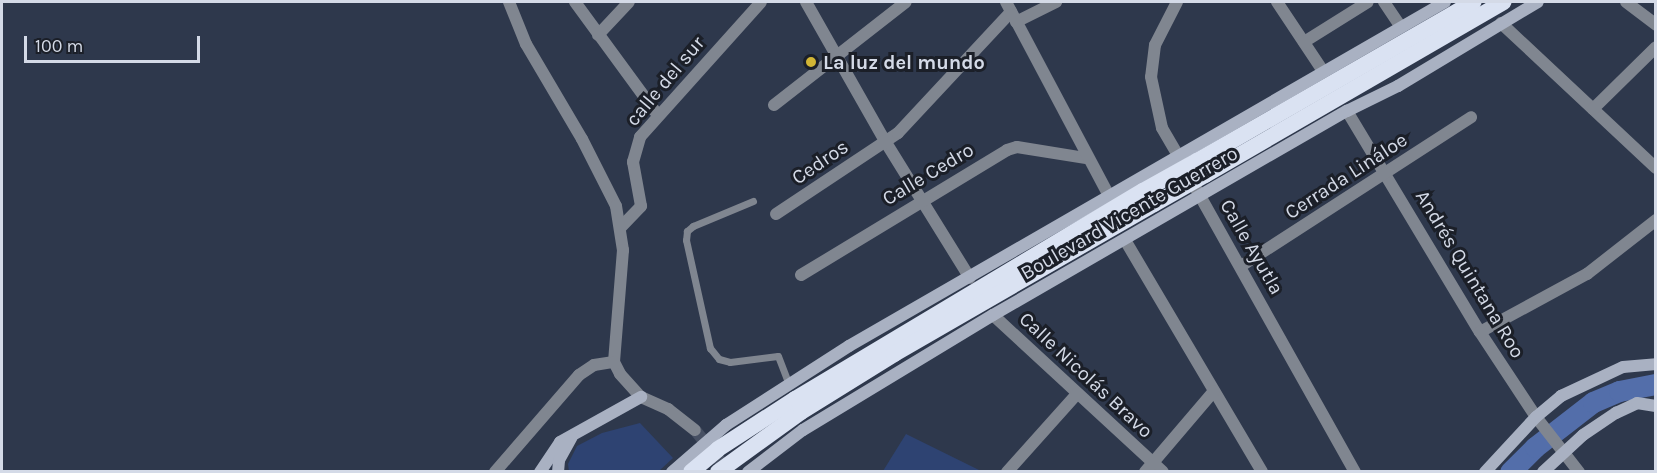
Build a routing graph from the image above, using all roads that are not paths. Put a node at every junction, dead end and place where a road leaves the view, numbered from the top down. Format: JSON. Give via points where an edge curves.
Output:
{"nodes":[{"id":1,"x":509,"y":2,"type":"edge"},
{"id":2,"x":575,"y":2,"type":"edge"},
{"id":3,"x":629,"y":2,"type":"edge"},
{"id":4,"x":761,"y":2,"type":"edge"},
{"id":5,"x":806,"y":2,"type":"edge"},
{"id":6,"x":906,"y":2,"type":"edge"},
{"id":7,"x":1056,"y":2,"type":"edge"},
{"id":8,"x":1177,"y":2,"type":"edge"},
{"id":9,"x":1277,"y":2,"type":"edge"},
{"id":10,"x":1368,"y":2,"type":"edge"},
{"id":11,"x":1384,"y":2,"type":"edge"},
{"id":12,"x":1445,"y":2,"type":"edge"},
{"id":13,"x":1473,"y":2,"type":"edge"},
{"id":14,"x":1504,"y":2,"type":"edge"},
{"id":15,"x":1538,"y":2,"type":"edge"},
{"id":16,"x":1626,"y":2,"type":"edge"},
{"id":17,"x":1011,"y":12,"type":"edge"},
{"id":18,"x":1501,"y":23,"type":"junction"},
{"id":19,"x":1656,"y":25,"type":"edge"},
{"id":20,"x":1401,"y":27,"type":"junction"},
{"id":21,"x":598,"y":35,"type":"junction"},
{"id":22,"x":1304,"y":42,"type":"junction"},
{"id":23,"x":1656,"y":46,"type":"edge"},
{"id":24,"x":836,"y":54,"type":"junction"},
{"id":25,"x":1323,"y":71,"type":"junction"},
{"id":26,"x":774,"y":105,"type":"dead end"},
{"id":27,"x":1593,"y":109,"type":"junction"},
{"id":28,"x":1347,"y":111,"type":"junction"},
{"id":29,"x":657,"y":114,"type":"junction"},
{"id":30,"x":1471,"y":117,"type":"dead end"},
{"id":31,"x":885,"y":141,"type":"junction"},
{"id":32,"x":1177,"y":154,"type":"junction"},
{"id":33,"x":1086,"y":158,"type":"junction"},
{"id":34,"x":1201,"y":168,"type":"junction"},
{"id":35,"x":1656,"y":168,"type":"edge"},
{"id":36,"x":1387,"y":175,"type":"junction"},
{"id":37,"x":1108,"y":194,"type":"junction"},
{"id":38,"x":1200,"y":197,"type":"junction"},
{"id":39,"x":753,"y":201,"type":"dead end"},
{"id":40,"x":922,"y":201,"type":"junction"},
{"id":41,"x":776,"y":214,"type":"dead end"},
{"id":42,"x":1656,"y":220,"type":"edge"},
{"id":43,"x":621,"y":227,"type":"junction"},
{"id":44,"x":1125,"y":240,"type":"junction"},
{"id":45,"x":1241,"y":266,"type":"junction"},
{"id":46,"x":801,"y":275,"type":"dead end"},
{"id":47,"x":970,"y":278,"type":"junction"},
{"id":48,"x":993,"y":315,"type":"junction"},
{"id":49,"x":1480,"y":332,"type":"junction"},
{"id":50,"x":614,"y":362,"type":"junction"},
{"id":51,"x":1656,"y":364,"type":"edge"},
{"id":52,"x":789,"y":384,"type":"junction"},
{"id":53,"x":1214,"y":391,"type":"junction"},
{"id":54,"x":1077,"y":394,"type":"junction"},
{"id":55,"x":641,"y":397,"type":"junction"},
{"id":56,"x":1656,"y":406,"type":"edge"},
{"id":57,"x":1538,"y":419,"type":"junction"},
{"id":58,"x":695,"y":430,"type":"tunnel mouth"},
{"id":59,"x":576,"y":431,"type":"junction"},
{"id":60,"x":1561,"y":452,"type":"junction"},
{"id":61,"x":1153,"y":469,"type":"edge"},
{"id":62,"x":495,"y":471,"type":"edge"},
{"id":63,"x":540,"y":471,"type":"edge"},
{"id":64,"x":558,"y":471,"type":"edge"},
{"id":65,"x":672,"y":471,"type":"edge"},
{"id":66,"x":692,"y":471,"type":"edge"},
{"id":67,"x":718,"y":471,"type":"edge"},
{"id":68,"x":747,"y":471,"type":"edge"},
{"id":69,"x":1007,"y":471,"type":"edge"},
{"id":70,"x":1262,"y":471,"type":"edge"},
{"id":71,"x":1355,"y":471,"type":"edge"},
{"id":72,"x":1485,"y":471,"type":"edge"},
{"id":73,"x":1543,"y":471,"type":"edge"},
{"id":74,"x":1579,"y":471,"type":"edge"}],
"edges":[{"from":1,"to":43,"type":"street","via":[[538,68],[610,189]]},
{"from":2,"to":21,"type":"street"},
{"from":3,"to":21,"type":"street"},
{"from":4,"to":29,"type":"street","name":"calle del sur"},
{"from":5,"to":24,"type":"street"},
{"from":6,"to":24,"type":"street"},
{"from":7,"to":17,"type":"street"},
{"from":8,"to":32,"type":"street","name":"Calle Ayutla","via":[[1155,45],[1151,77],[1162,128]]},
{"from":9,"to":22,"type":"street"},
{"from":10,"to":22,"type":"street"},
{"from":11,"to":20,"type":"street"},
{"from":12,"to":20,"type":"main road","name":"Boulevard Vicente Guerrero"},
{"from":13,"to":34,"type":"highway","name":"Boulevard Vicente Guerrero"},
{"from":14,"to":34,"type":"highway","name":"Boulevard Vicente Guerrero"},
{"from":15,"to":18,"type":"main road","name":"Boulevard Vicente Guerrero"},
{"from":16,"to":19,"type":"street"},
{"from":17,"to":31,"type":"street","name":"Cedros","via":[[910,120]]},
{"from":17,"to":33,"type":"street"},
{"from":18,"to":27,"type":"street"},
{"from":18,"to":28,"type":"main road","name":"Boulevard Vicente Guerrero","via":[[1398,86]]},
{"from":20,"to":25,"type":"main road","name":"Boulevard Vicente Guerrero"},
{"from":21,"to":29,"type":"street"},
{"from":22,"to":25,"type":"street"},
{"from":23,"to":27,"type":"street"},
{"from":24,"to":26,"type":"street"},
{"from":24,"to":31,"type":"street"},
{"from":25,"to":32,"type":"main road","name":"Boulevard Vicente Guerrero"},
{"from":27,"to":35,"type":"street"},
{"from":28,"to":36,"type":"street","name":"Andrés Quintana Roo"},
{"from":28,"to":38,"type":"main road","name":"Boulevard Vicente Guerrero"},
{"from":29,"to":43,"type":"street","name":"calle del sur","via":[[635,148],[633,162],[642,192],[641,206]]},
{"from":30,"to":36,"type":"street","name":"Cerrada Lináloe"},
{"from":31,"to":40,"type":"street"},
{"from":31,"to":41,"type":"street","name":"Cedros"},
{"from":32,"to":37,"type":"main road","name":"Boulevard Vicente Guerrero"},
{"from":32,"to":38,"type":"street","name":"Calle Ayutla"},
{"from":33,"to":37,"type":"street"},
{"from":33,"to":40,"type":"street","name":"Calle Cedro","via":[[1017,147],[994,156]]},
{"from":34,"to":66,"type":"highway","name":"Boulevard Vicente Guerrero","bridge":true,"via":[[1143,192],[795,399],[718,449]]},
{"from":34,"to":67,"type":"highway","name":"Boulevard Vicente Guerrero","bridge":true,"via":[[1154,204],[801,412]]},
{"from":36,"to":45,"type":"street","name":"Cerrada Lináloe"},
{"from":36,"to":49,"type":"street","name":"Andrés Quintana Roo"},
{"from":37,"to":47,"type":"main road","name":"Boulevard Vicente Guerrero"},
{"from":38,"to":44,"type":"main road","name":"Boulevard Vicente Guerrero"},
{"from":38,"to":45,"type":"street","name":"Calle Ayutla"},
{"from":39,"to":52,"type":"lane","via":[[693,226],[687,231],[686,240],[710,348],[719,359],[730,362],[778,356]]},
{"from":40,"to":46,"type":"street","name":"Calle Cedro"},
{"from":40,"to":47,"type":"street"},
{"from":42,"to":49,"type":"street","via":[[1587,274]]},
{"from":43,"to":50,"type":"street","via":[[623,256]]},
{"from":44,"to":48,"type":"main road","name":"Boulevard Vicente Guerrero"},
{"from":44,"to":53,"type":"street"},
{"from":45,"to":71,"type":"street","name":"Calle Ayutla"},
{"from":47,"to":52,"type":"main road","name":"Boulevard Vicente Guerrero"},
{"from":48,"to":54,"type":"street","name":"Calle Nicolás Bravo"},
{"from":48,"to":68,"type":"main road","name":"Boulevard Vicente Guerrero","via":[[803,430]]},
{"from":49,"to":57,"type":"street","name":"Andrés Quintana Roo"},
{"from":50,"to":55,"type":"street","via":[[630,388]]},
{"from":50,"to":62,"type":"street","via":[[594,365],[579,375]]},
{"from":51,"to":57,"type":"main road","via":[[1623,367],[1594,379],[1561,396]]},
{"from":52,"to":65,"type":"main road","name":"Boulevard Vicente Guerrero","via":[[726,425]]},
{"from":53,"to":61,"type":"street"},
{"from":53,"to":70,"type":"street"},
{"from":54,"to":61,"type":"street","name":"Calle Nicolás Bravo"},
{"from":54,"to":69,"type":"street"},
{"from":55,"to":58,"type":"street","via":[[668,409]]},
{"from":55,"to":59,"type":"main road"},
{"from":56,"to":60,"type":"main road","via":[[1637,403],[1616,413]]},
{"from":57,"to":60,"type":"street","name":"Andrés Quintana Roo"},
{"from":57,"to":72,"type":"main road"},
{"from":59,"to":63,"type":"main road","via":[[549,453]]},
{"from":59,"to":64,"type":"main road","via":[[559,460]]},
{"from":60,"to":73,"type":"main road"},
{"from":60,"to":74,"type":"street","name":"Andrés Quintana Roo"}]}
